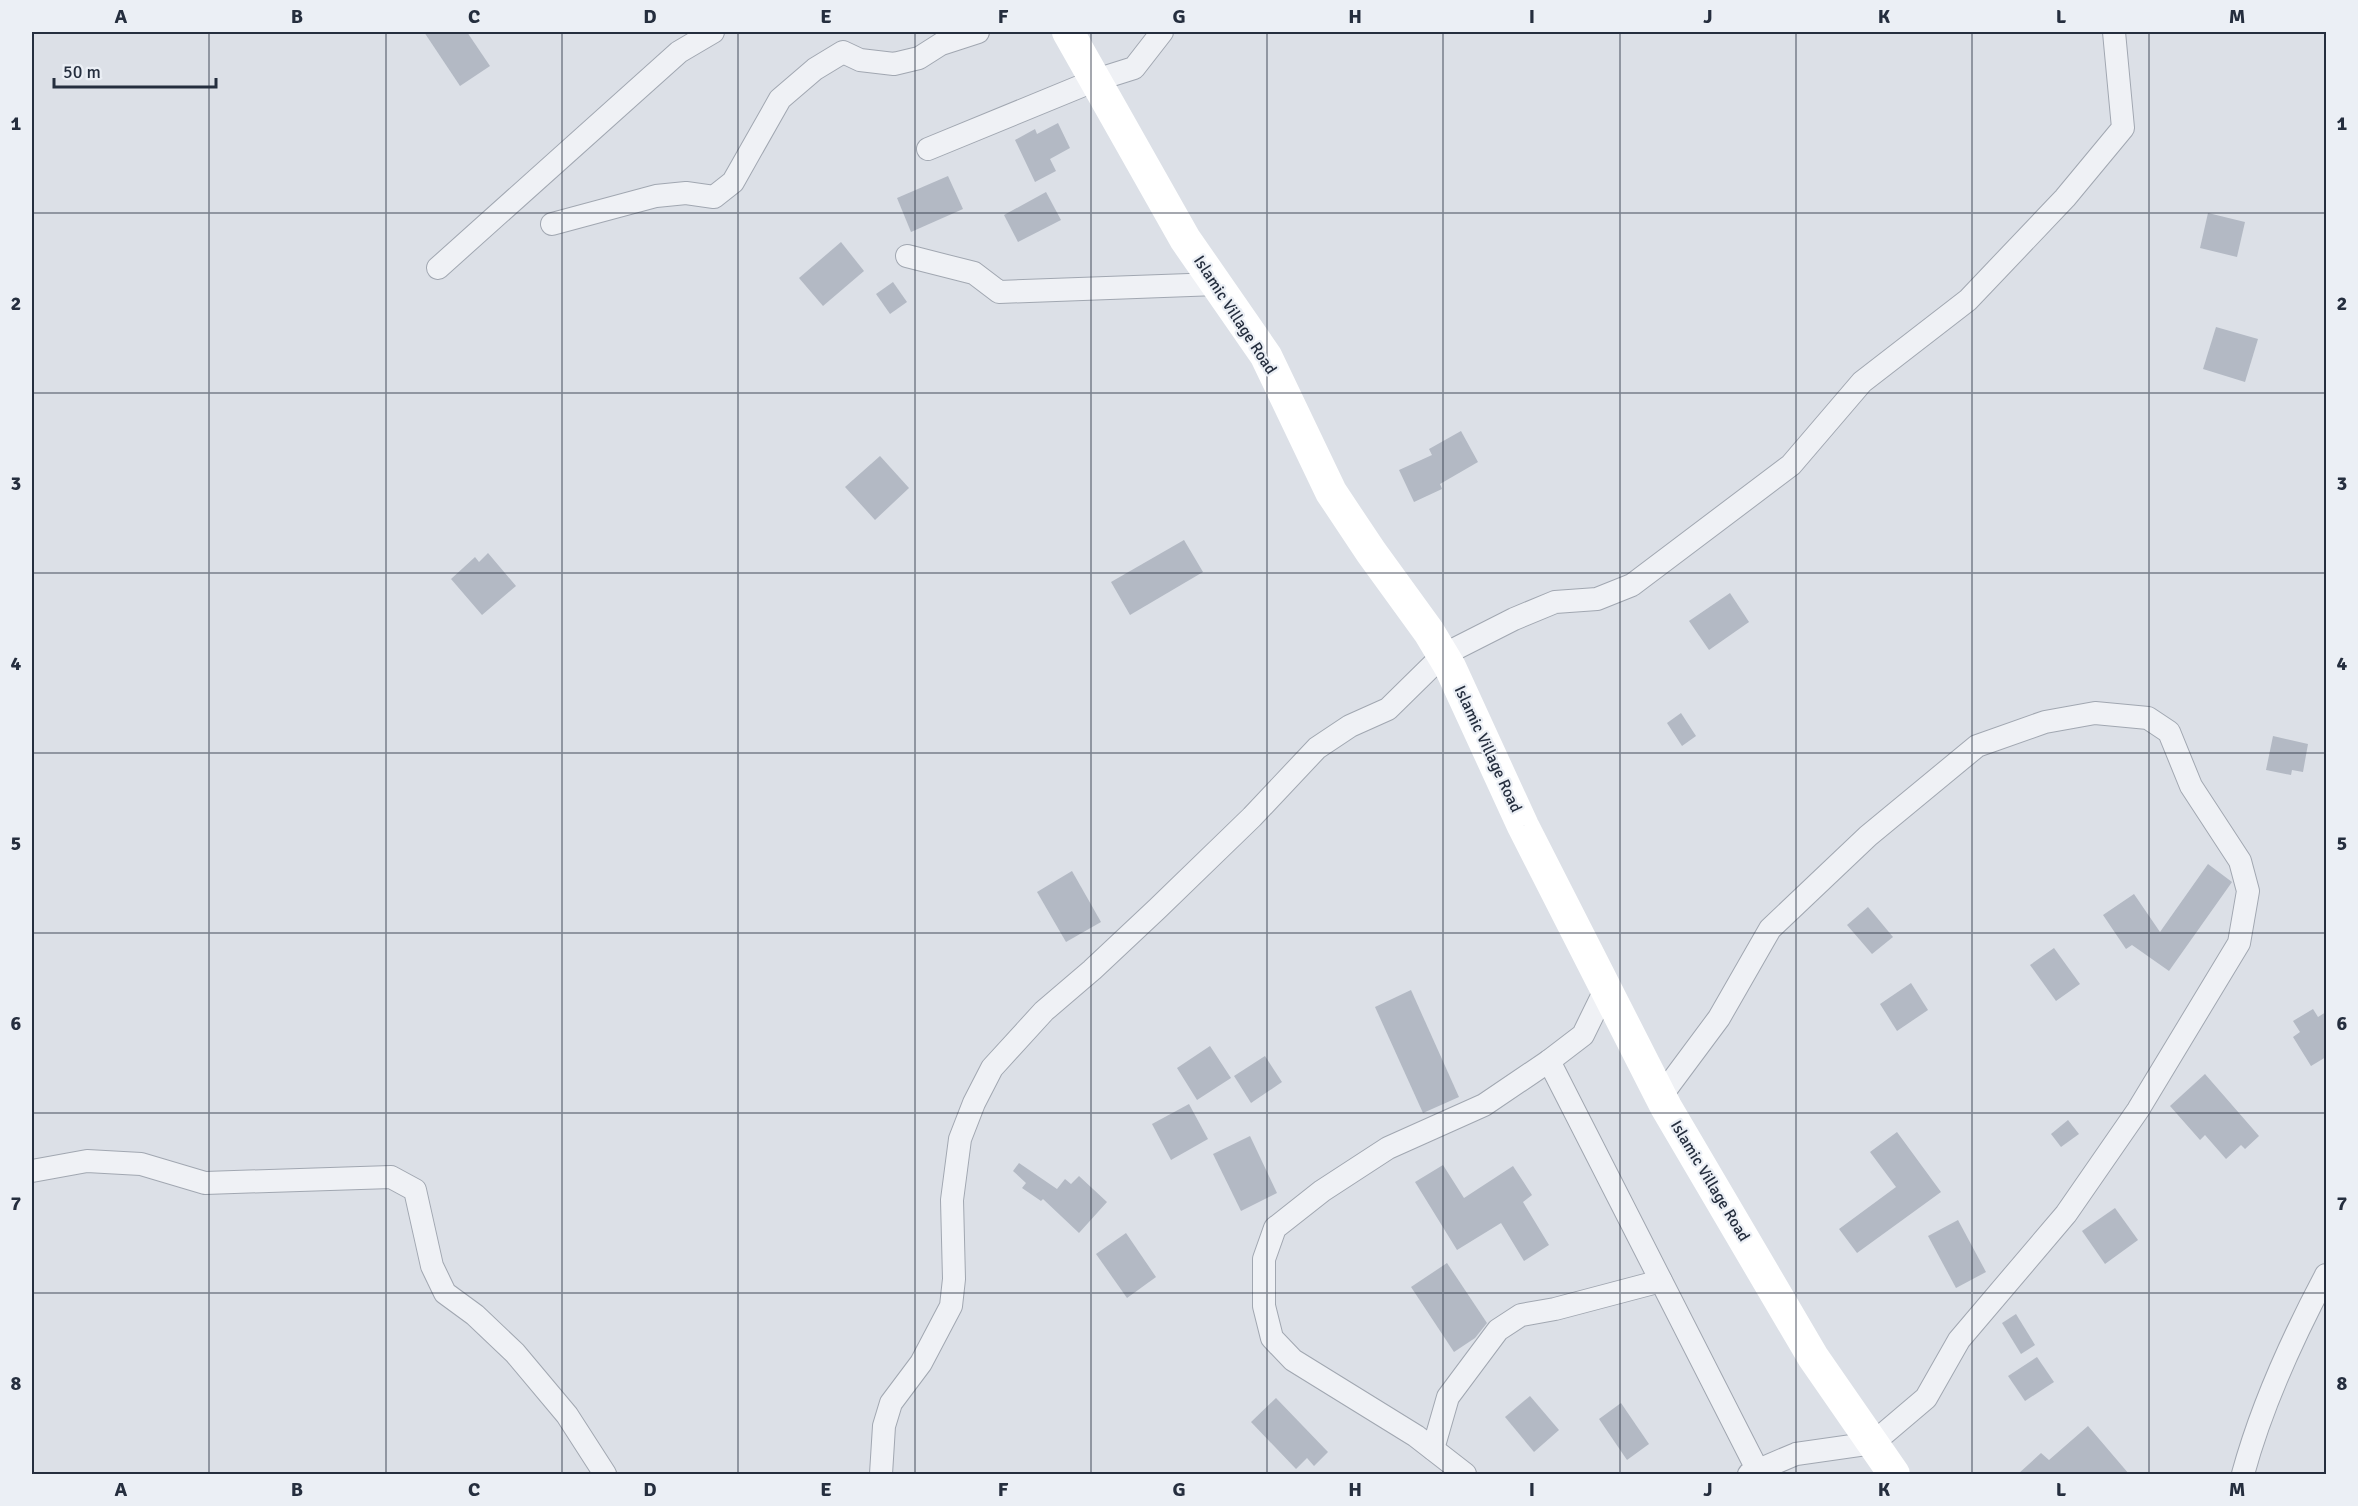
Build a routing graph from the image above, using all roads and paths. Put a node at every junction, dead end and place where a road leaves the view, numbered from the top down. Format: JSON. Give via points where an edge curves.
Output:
{"nodes":[{"id":1,"x":713,"y":32,"type":"edge"},
{"id":2,"x":978,"y":32,"type":"edge"},
{"id":3,"x":1068,"y":32,"type":"edge"},
{"id":4,"x":1162,"y":32,"type":"edge"},
{"id":5,"x":2114,"y":32,"type":"edge"},
{"id":6,"x":1096,"y":80,"type":"junction"},
{"id":7,"x":928,"y":148,"type":"dead end"},
{"id":8,"x":552,"y":224,"type":"dead end"},
{"id":9,"x":907,"y":256,"type":"dead end"},
{"id":10,"x":438,"y":268,"type":"dead end"},
{"id":11,"x":1217,"y":284,"type":"junction"},
{"id":12,"x":1443,"y":655,"type":"junction"},
{"id":13,"x":1606,"y":988,"type":"junction"},
{"id":14,"x":1549,"y":1061,"type":"junction"},
{"id":15,"x":1660,"y":1096,"type":"junction"},
{"id":16,"x":32,"y":1171,"type":"edge"},
{"id":17,"x":2326,"y":1275,"type":"edge"},
{"id":18,"x":1661,"y":1281,"type":"junction"},
{"id":19,"x":1873,"y":1443,"type":"junction"},
{"id":20,"x":1432,"y":1449,"type":"junction"},
{"id":21,"x":1753,"y":1473,"type":"edge"},
{"id":22,"x":605,"y":1474,"type":"edge"},
{"id":23,"x":881,"y":1474,"type":"edge"},
{"id":24,"x":1465,"y":1474,"type":"edge"},
{"id":25,"x":1894,"y":1474,"type":"edge"},
{"id":26,"x":2243,"y":1474,"type":"edge"}],
"edges":[{"from":1,"to":10,"type":"street","via":[[679,52]]},
{"from":2,"to":8,"type":"street","via":[[941,44],[919,58],[894,64],[860,60],[843,52],[815,69],[780,99],[733,182],[714,197],[686,193],[656,196]]},
{"from":3,"to":6,"type":"street","name":"Islamic Village Road"},
{"from":4,"to":6,"type":"street","via":[[1134,68]]},
{"from":5,"to":12,"type":"street","via":[[2124,128],[2065,198],[1968,300],[1862,382],[1791,465],[1632,585],[1597,599],[1555,602]]},
{"from":6,"to":7,"type":"street"},
{"from":6,"to":11,"type":"street","name":"Islamic Village Road","via":[[1185,239]]},
{"from":9,"to":11,"type":"street","via":[[974,273],[999,292]]},
{"from":11,"to":12,"type":"street","name":"Islamic Village Road","via":[[1266,356],[1331,492]]},
{"from":12,"to":13,"type":"street","name":"Islamic Village Road","via":[[1523,826]]},
{"from":12,"to":23,"type":"street","via":[[1388,708],[1317,748],[1157,909],[1044,1011],[992,1068],[960,1139],[952,1200],[951,1306],[921,1364],[891,1403],[884,1426]]},
{"from":13,"to":14,"type":"street","via":[[1583,1035]]},
{"from":13,"to":15,"type":"street","name":"Islamic Village Road"},
{"from":14,"to":18,"type":"street"},
{"from":14,"to":20,"type":"street","via":[[1485,1105],[1388,1148],[1322,1191],[1275,1228],[1264,1259],[1264,1306],[1272,1338],[1293,1360]]},
{"from":15,"to":19,"type":"street","name":"Islamic Village Road","via":[[1814,1356]]},
{"from":15,"to":19,"type":"street","via":[[1719,1018],[1770,929],[1868,836],[1977,746],[2045,722],[2095,714],[2148,718],[2169,732],[2191,786],[2240,861],[2248,891],[2239,943],[2138,1110],[2066,1214],[1959,1340],[1926,1398]]},
{"from":16,"to":22,"type":"street","via":[[87,1161],[141,1164],[205,1183],[391,1177],[415,1190],[432,1266],[445,1293],[515,1353],[567,1415]]},
{"from":17,"to":26,"type":"street","via":[[2295,1333],[2256,1426]]},
{"from":18,"to":20,"type":"street","via":[[1521,1315],[1498,1330],[1448,1397]]},
{"from":18,"to":21,"type":"street"},
{"from":19,"to":21,"type":"street","via":[[1796,1454]]},
{"from":19,"to":25,"type":"street","name":"Islamic Village Road"},
{"from":20,"to":24,"type":"street"}]}
